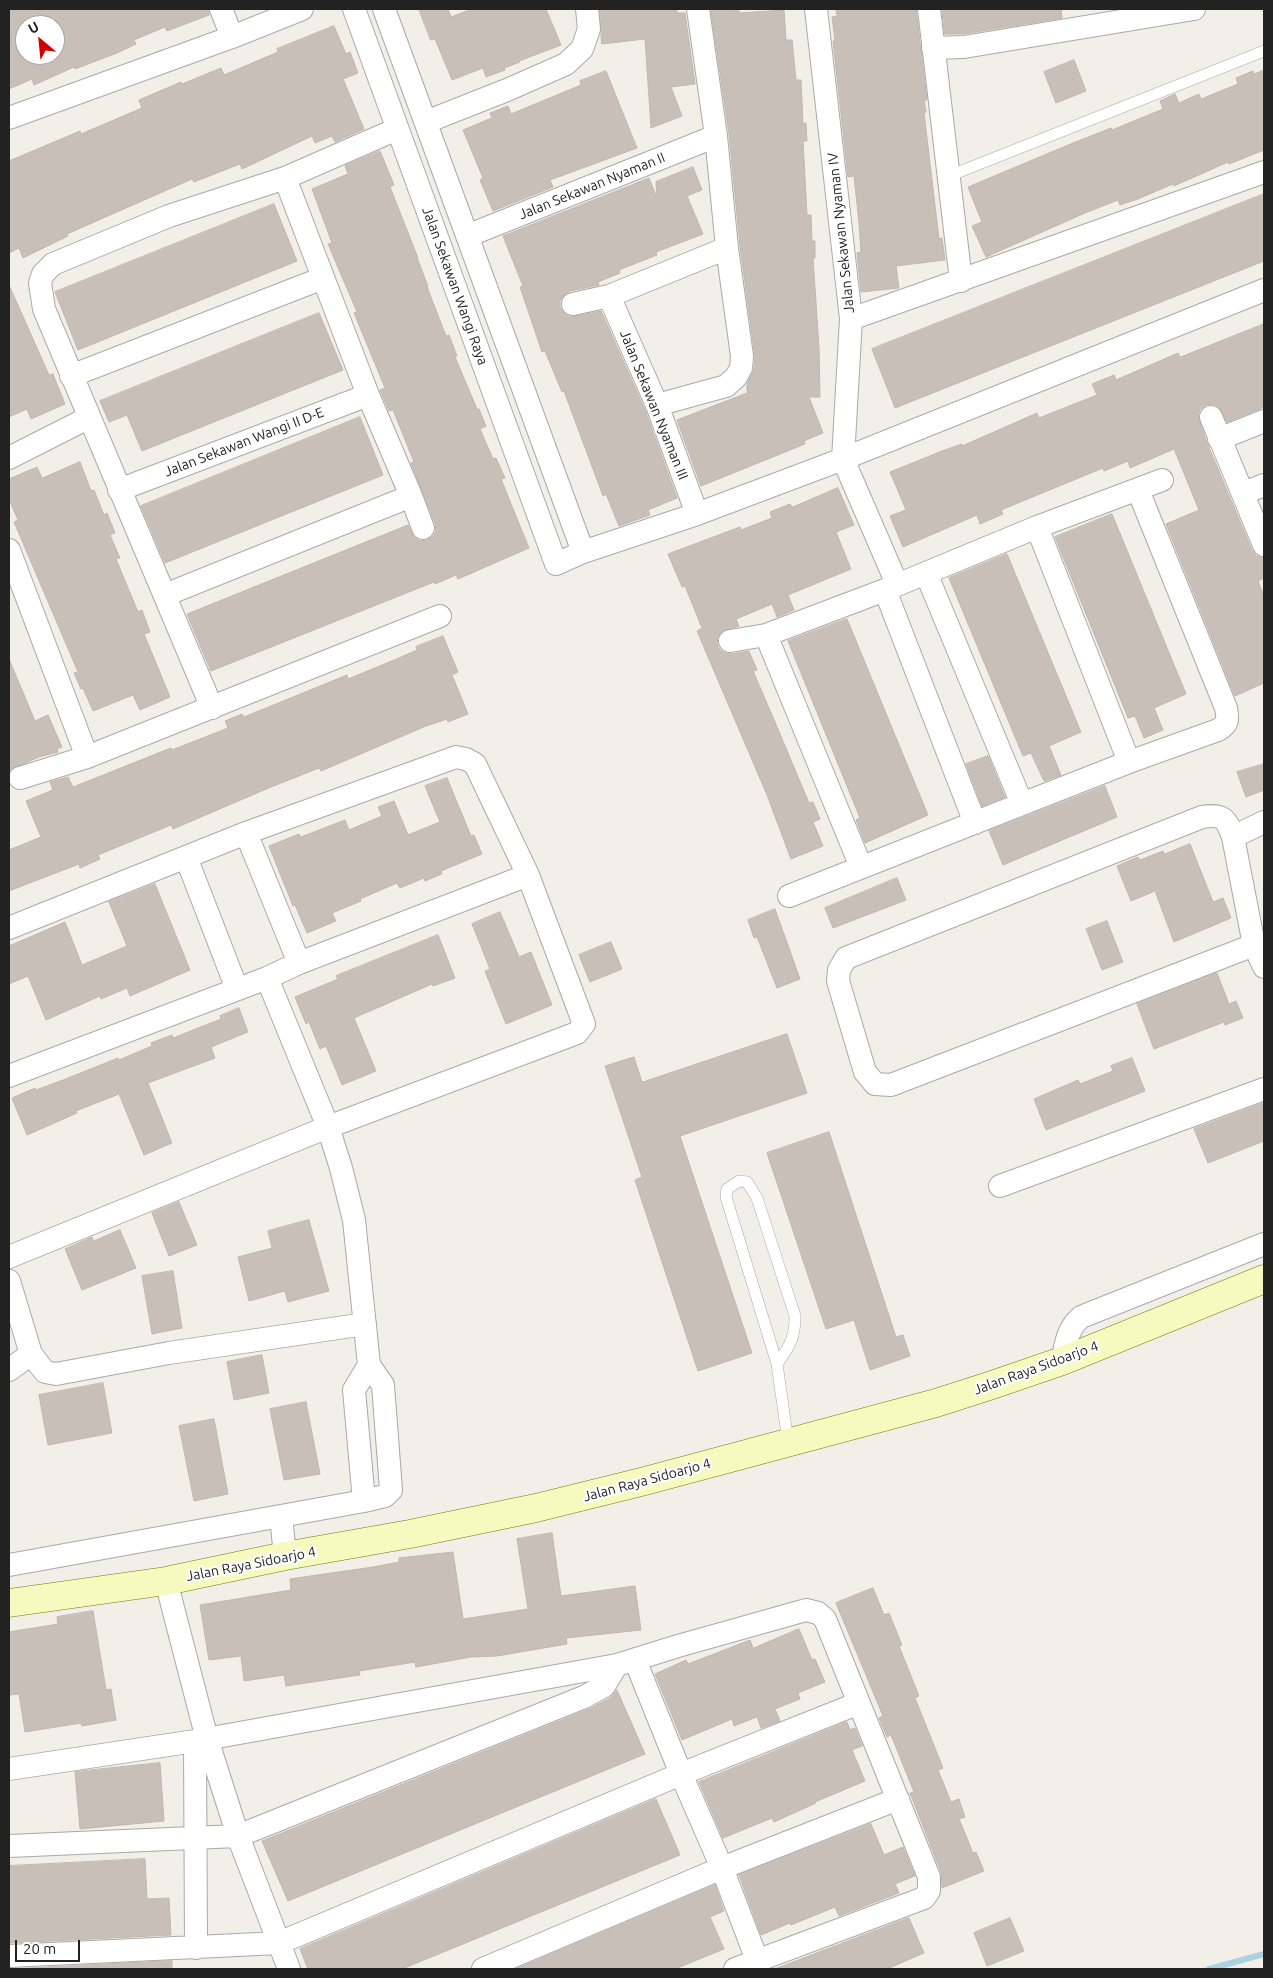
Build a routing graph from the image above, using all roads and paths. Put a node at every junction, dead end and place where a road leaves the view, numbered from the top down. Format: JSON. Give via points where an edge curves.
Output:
{"nodes":[{"id":1,"x":221,"y":9,"type":"edge"},
{"id":2,"x":302,"y":9,"type":"edge"},
{"id":3,"x":354,"y":9,"type":"edge"},
{"id":4,"x":384,"y":9,"type":"edge"},
{"id":5,"x":587,"y":9,"type":"edge"},
{"id":6,"x":698,"y":9,"type":"edge"},
{"id":7,"x":816,"y":9,"type":"edge"},
{"id":8,"x":929,"y":9,"type":"edge"},
{"id":9,"x":1194,"y":9,"type":"edge"},
{"id":10,"x":232,"y":38,"type":"junction"},
{"id":11,"x":933,"y":48,"type":"junction"},
{"id":12,"x":1264,"y":51,"type":"edge"},
{"id":13,"x":9,"y":118,"type":"edge"},
{"id":14,"x":426,"y":122,"type":"junction"},
{"id":15,"x":397,"y":129,"type":"junction"},
{"id":16,"x":716,"y":136,"type":"junction"},
{"id":17,"x":1264,"y":172,"type":"edge"},
{"id":18,"x":949,"y":176,"type":"junction"},
{"id":19,"x":285,"y":178,"type":"junction"},
{"id":20,"x":467,"y":236,"type":"junction"},
{"id":21,"x":727,"y":248,"type":"junction"},
{"id":22,"x":324,"y":278,"type":"junction"},
{"id":23,"x":961,"y":281,"type":"junction"},
{"id":24,"x":1264,"y":290,"type":"edge"},
{"id":25,"x":609,"y":296,"type":"junction"},
{"id":26,"x":573,"y":304,"type":"dead end"},
{"id":27,"x":851,"y":320,"type":"junction"},
{"id":28,"x":71,"y":376,"type":"junction"},
{"id":29,"x":368,"y":395,"type":"junction"},
{"id":30,"x":657,"y":405,"type":"junction"},
{"id":31,"x":1211,"y":417,"type":"dead end"},
{"id":32,"x":88,"y":418,"type":"junction"},
{"id":33,"x":1264,"y":421,"type":"edge"},
{"id":34,"x":1219,"y":439,"type":"junction"},
{"id":35,"x":9,"y":458,"type":"edge"},
{"id":36,"x":843,"y":459,"type":"junction"},
{"id":37,"x":1162,"y":480,"type":"dead end"},
{"id":38,"x":1264,"y":485,"type":"edge"},
{"id":39,"x":119,"y":490,"type":"junction"},
{"id":40,"x":1138,"y":490,"type":"junction"},
{"id":41,"x":1244,"y":493,"type":"junction"},
{"id":42,"x":411,"y":496,"type":"junction"},
{"id":43,"x":697,"y":514,"type":"junction"},
{"id":44,"x":1037,"y":527,"type":"junction"},
{"id":45,"x":422,"y":528,"type":"dead end"},
{"id":46,"x":1264,"y":545,"type":"edge"},
{"id":47,"x":9,"y":550,"type":"edge"},
{"id":48,"x":583,"y":552,"type":"junction"},
{"id":49,"x":926,"y":573,"type":"junction"},
{"id":50,"x":891,"y":587,"type":"junction"},
{"id":51,"x":165,"y":595,"type":"junction"},
{"id":52,"x":440,"y":616,"type":"dead end"},
{"id":53,"x":766,"y":635,"type":"junction"},
{"id":54,"x":730,"y":641,"type":"dead end"},
{"id":55,"x":212,"y":708,"type":"junction"},
{"id":56,"x":87,"y":757,"type":"junction"},
{"id":57,"x":1129,"y":762,"type":"junction"},
{"id":58,"x":20,"y":778,"type":"dead end"},
{"id":59,"x":1022,"y":804,"type":"junction"},
{"id":60,"x":1264,"y":822,"type":"edge"},
{"id":61,"x":975,"y":823,"type":"junction"},
{"id":62,"x":246,"y":833,"type":"junction"},
{"id":63,"x":1233,"y":837,"type":"junction"},
{"id":64,"x":186,"y":857,"type":"junction"},
{"id":65,"x":861,"y":867,"type":"junction"},
{"id":66,"x":528,"y":875,"type":"junction"},
{"id":67,"x":789,"y":896,"type":"dead end"},
{"id":68,"x":9,"y":928,"type":"edge"},
{"id":69,"x":1254,"y":946,"type":"junction"},
{"id":70,"x":300,"y":964,"type":"junction"},
{"id":71,"x":1264,"y":966,"type":"edge"},
{"id":72,"x":267,"y":978,"type":"junction"},
{"id":73,"x":237,"y":989,"type":"junction"},
{"id":74,"x":9,"y":1076,"type":"edge"},
{"id":75,"x":1264,"y":1089,"type":"edge"},
{"id":76,"x":328,"y":1127,"type":"junction"},
{"id":77,"x":1000,"y":1186,"type":"dead end"},
{"id":78,"x":1264,"y":1244,"type":"edge"},
{"id":79,"x":9,"y":1257,"type":"edge"},
{"id":80,"x":1264,"y":1279,"type":"edge"},
{"id":81,"x":9,"y":1281,"type":"edge"},
{"id":82,"x":365,"y":1324,"type":"junction"},
{"id":83,"x":31,"y":1354,"type":"junction"},
{"id":84,"x":1062,"y":1361,"type":"junction"},
{"id":85,"x":777,"y":1364,"type":"junction"},
{"id":86,"x":9,"y":1370,"type":"edge"},
{"id":87,"x":788,"y":1442,"type":"junction"},
{"id":88,"x":281,"y":1516,"type":"junction"},
{"id":89,"x":285,"y":1556,"type":"junction"},
{"id":90,"x":9,"y":1565,"type":"edge"},
{"id":91,"x":166,"y":1581,"type":"junction"},
{"id":92,"x":9,"y":1603,"type":"edge"},
{"id":93,"x":626,"y":1663,"type":"junction"},
{"id":94,"x":859,"y":1703,"type":"junction"},
{"id":95,"x":201,"y":1740,"type":"junction"},
{"id":96,"x":9,"y":1769,"type":"edge"},
{"id":97,"x":681,"y":1774,"type":"junction"},
{"id":98,"x":898,"y":1799,"type":"junction"},
{"id":99,"x":238,"y":1836,"type":"junction"},
{"id":100,"x":194,"y":1839,"type":"junction"},
{"id":101,"x":9,"y":1846,"type":"edge"},
{"id":102,"x":722,"y":1868,"type":"junction"},
{"id":103,"x":279,"y":1943,"type":"junction"},
{"id":104,"x":196,"y":1948,"type":"junction"},
{"id":105,"x":9,"y":1956,"type":"edge"},
{"id":106,"x":756,"y":1960,"type":"junction"},
{"id":107,"x":289,"y":1969,"type":"edge"},
{"id":108,"x":483,"y":1969,"type":"edge"},
{"id":109,"x":735,"y":1969,"type":"edge"}],
"edges":[{"from":1,"to":10,"type":"street"},
{"from":2,"to":10,"type":"street"},
{"from":3,"to":15,"type":"street","name":"Jalan Sekawan Wangi Raya"},
{"from":4,"to":14,"type":"street","name":"Jalan Sekawan Wangi Raya"},
{"from":5,"to":14,"type":"street","via":[[589,29],[582,49],[566,64]]},
{"from":6,"to":16,"type":"street"},
{"from":7,"to":27,"type":"street","name":"Jalan Sekawan Nyaman IV"},
{"from":8,"to":11,"type":"street"},
{"from":9,"to":11,"type":"street","via":[[964,47]]},
{"from":10,"to":13,"type":"street"},
{"from":11,"to":18,"type":"street"},
{"from":12,"to":18,"type":"lane"},
{"from":14,"to":20,"type":"street","name":"Jalan Sekawan Wangi Raya"},
{"from":15,"to":19,"type":"street"},
{"from":15,"to":48,"type":"street","name":"Jalan Sekawan Wangi Raya","via":[[556,564]]},
{"from":16,"to":20,"type":"street","name":"Jalan Sekawan Nyaman II"},
{"from":16,"to":21,"type":"street"},
{"from":17,"to":23,"type":"street"},
{"from":18,"to":23,"type":"street"},
{"from":19,"to":22,"type":"street"},
{"from":19,"to":28,"type":"street","via":[[169,216],[53,264],[43,274],[40,283],[42,300]]},
{"from":20,"to":48,"type":"street","name":"Jalan Sekawan Wangi Raya"},
{"from":21,"to":25,"type":"street"},
{"from":21,"to":30,"type":"street","via":[[741,368],[726,386]]},
{"from":22,"to":28,"type":"street"},
{"from":22,"to":29,"type":"street"},
{"from":23,"to":27,"type":"street"},
{"from":24,"to":36,"type":"street"},
{"from":25,"to":26,"type":"street"},
{"from":25,"to":30,"type":"street","name":"Jalan Sekawan Nyaman III"},
{"from":27,"to":36,"type":"street","name":"Jalan Sekawan Nyaman IV"},
{"from":28,"to":32,"type":"street"},
{"from":29,"to":39,"type":"street","name":"Jalan Sekawan Wangi II D-E"},
{"from":29,"to":42,"type":"street"},
{"from":30,"to":43,"type":"street","name":"Jalan Sekawan Nyaman III"},
{"from":31,"to":34,"type":"street"},
{"from":32,"to":35,"type":"street"},
{"from":32,"to":39,"type":"street"},
{"from":33,"to":34,"type":"street"},
{"from":34,"to":41,"type":"street"},
{"from":36,"to":43,"type":"street"},
{"from":36,"to":50,"type":"street"},
{"from":37,"to":40,"type":"street"},
{"from":38,"to":41,"type":"street"},
{"from":39,"to":51,"type":"street"},
{"from":40,"to":44,"type":"street"},
{"from":40,"to":57,"type":"street","via":[[1226,708],[1228,720],[1226,726],[1218,730]]},
{"from":41,"to":46,"type":"street"},
{"from":42,"to":45,"type":"street"},
{"from":42,"to":51,"type":"street"},
{"from":43,"to":48,"type":"street"},
{"from":44,"to":49,"type":"street"},
{"from":44,"to":57,"type":"street"},
{"from":47,"to":56,"type":"street"},
{"from":49,"to":50,"type":"street"},
{"from":49,"to":59,"type":"street"},
{"from":50,"to":53,"type":"street"},
{"from":50,"to":61,"type":"street"},
{"from":51,"to":55,"type":"street"},
{"from":52,"to":55,"type":"street"},
{"from":53,"to":54,"type":"street"},
{"from":53,"to":65,"type":"street"},
{"from":55,"to":56,"type":"street"},
{"from":56,"to":58,"type":"street"},
{"from":57,"to":59,"type":"street"},
{"from":59,"to":61,"type":"street"},
{"from":60,"to":63,"type":"street"},
{"from":61,"to":65,"type":"street"},
{"from":62,"to":64,"type":"street"},
{"from":62,"to":66,"type":"street","via":[[456,757],[475,764]]},
{"from":62,"to":70,"type":"street"},
{"from":63,"to":69,"type":"street"},
{"from":63,"to":69,"type":"street","via":[[1222,818],[1215,815],[1202,817],[846,958],[839,970],[838,981],[865,1072],[875,1084],[891,1085]]},
{"from":64,"to":68,"type":"street"},
{"from":64,"to":73,"type":"street"},
{"from":65,"to":67,"type":"street"},
{"from":66,"to":70,"type":"street"},
{"from":66,"to":76,"type":"street","via":[[584,1024],[577,1034]]},
{"from":69,"to":71,"type":"street"},
{"from":70,"to":72,"type":"street"},
{"from":72,"to":73,"type":"street"},
{"from":72,"to":76,"type":"street"},
{"from":73,"to":74,"type":"street"},
{"from":75,"to":77,"type":"street"},
{"from":76,"to":79,"type":"street"},
{"from":76,"to":82,"type":"street","via":[[354,1220]]},
{"from":78,"to":84,"type":"street","via":[[1080,1317],[1068,1333]]},
{"from":80,"to":84,"type":"street","name":"Jalan Raya Sidoarjo 4"},
{"from":81,"to":83,"type":"street"},
{"from":82,"to":83,"type":"street","via":[[169,1353],[56,1374],[45,1372]]},
{"from":82,"to":88,"type":"street","via":[[369,1365],[382,1385],[391,1490],[385,1496],[364,1501]]},
{"from":83,"to":86,"type":"street"},
{"from":84,"to":87,"type":"street","name":"Jalan Raya Sidoarjo 4","via":[[936,1403]]},
{"from":85,"to":85,"type":"lane","via":[[726,1198],[727,1189],[739,1180],[747,1182],[757,1198],[794,1316],[791,1345]]},
{"from":85,"to":87,"type":"lane"},
{"from":87,"to":89,"type":"street","name":"Jalan Raya Sidoarjo 4","via":[[536,1508]]},
{"from":88,"to":89,"type":"street"},
{"from":88,"to":90,"type":"street"},
{"from":89,"to":91,"type":"street","name":"Jalan Raya Sidoarjo 4"},
{"from":91,"to":92,"type":"street","name":"Jalan Raya Sidoarjo 4"},
{"from":91,"to":95,"type":"street"},
{"from":93,"to":94,"type":"street","via":[[806,1610],[826,1619]]},
{"from":93,"to":95,"type":"street"},
{"from":93,"to":97,"type":"street"},
{"from":93,"to":99,"type":"street","via":[[604,1686],[584,1697]]},
{"from":94,"to":97,"type":"street"},
{"from":94,"to":98,"type":"street"},
{"from":95,"to":96,"type":"street"},
{"from":95,"to":99,"type":"street"},
{"from":95,"to":100,"type":"street"},
{"from":97,"to":102,"type":"street"},
{"from":97,"to":103,"type":"street"},
{"from":98,"to":102,"type":"street"},
{"from":98,"to":106,"type":"street","via":[[929,1877],[929,1891],[924,1898]]},
{"from":99,"to":100,"type":"street"},
{"from":99,"to":103,"type":"street"},
{"from":100,"to":101,"type":"street"},
{"from":100,"to":104,"type":"street"},
{"from":102,"to":106,"type":"street"},
{"from":102,"to":108,"type":"street"},
{"from":103,"to":104,"type":"street"},
{"from":103,"to":107,"type":"street"},
{"from":104,"to":105,"type":"street"},
{"from":106,"to":109,"type":"street"}]}
